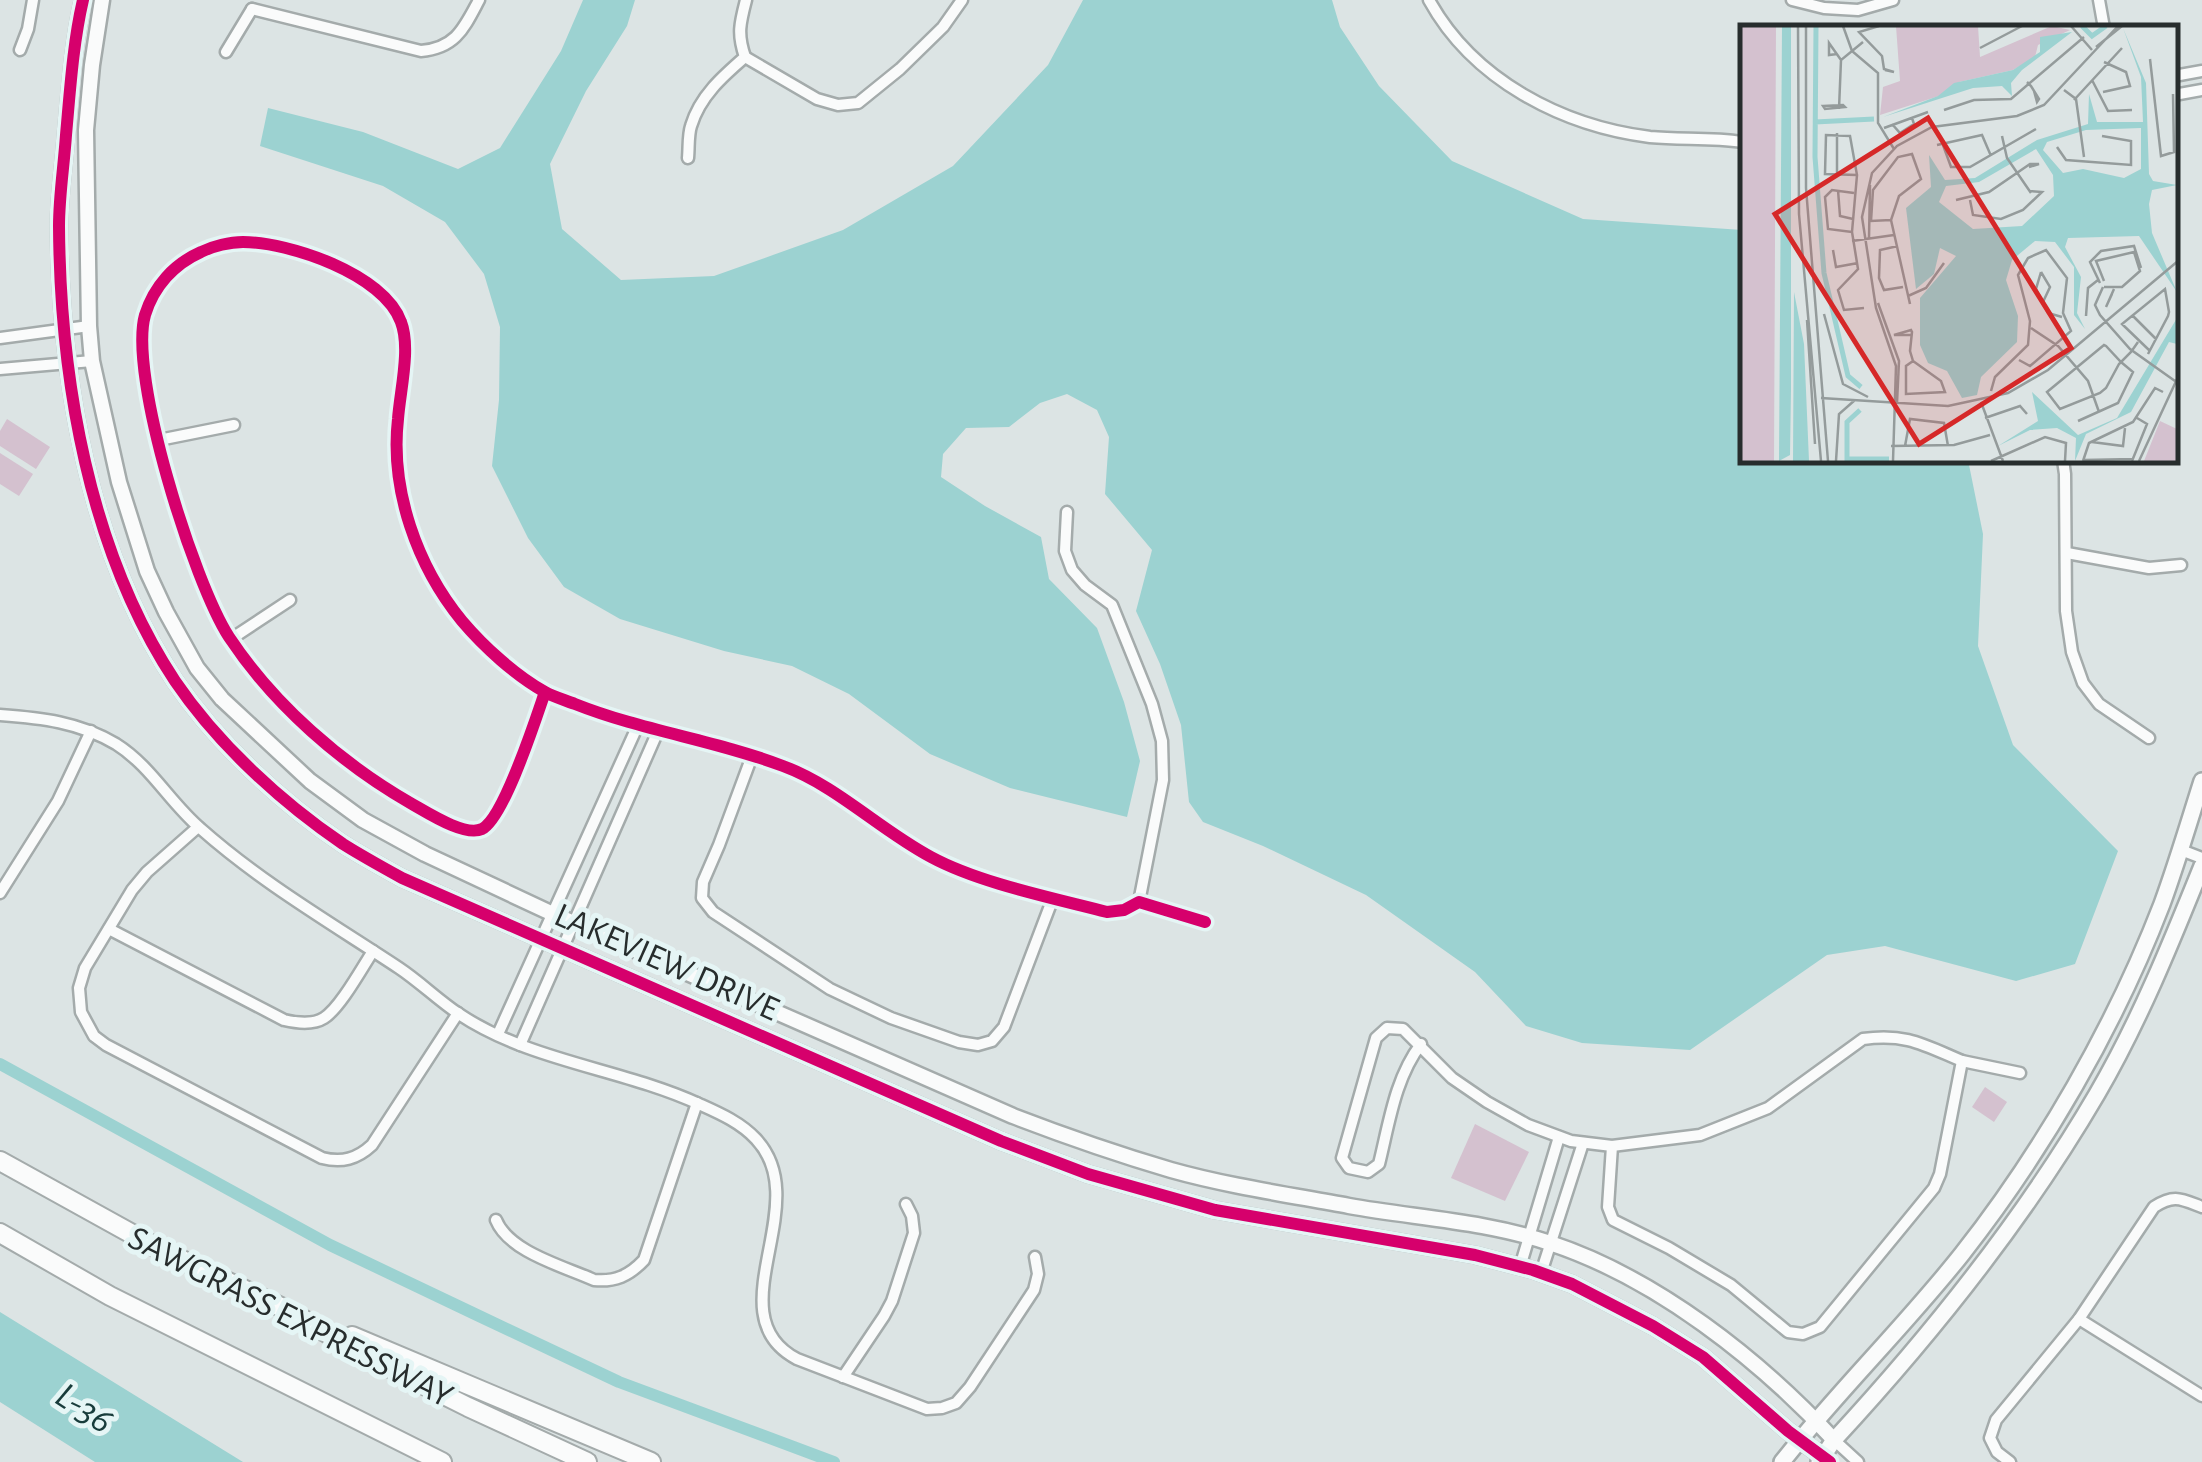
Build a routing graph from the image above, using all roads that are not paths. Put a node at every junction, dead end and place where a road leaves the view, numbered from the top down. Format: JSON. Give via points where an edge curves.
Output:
{"nodes":[{"id":1,"x":33,"y":0,"type":"edge"},
{"id":2,"x":83,"y":0,"type":"edge"},
{"id":3,"x":102,"y":0,"type":"edge"},
{"id":4,"x":479,"y":0,"type":"edge"},
{"id":5,"x":746,"y":0,"type":"edge"},
{"id":6,"x":962,"y":0,"type":"edge"},
{"id":7,"x":1429,"y":0,"type":"edge"},
{"id":8,"x":1792,"y":0,"type":"edge"},
{"id":9,"x":1893,"y":0,"type":"edge"},
{"id":10,"x":2100,"y":0,"type":"edge"},
{"id":11,"x":248,"y":4,"type":"edge"},
{"id":12,"x":2104,"y":25,"type":"edge"},
{"id":13,"x":20,"y":50,"type":"dead end"},
{"id":14,"x":226,"y":52,"type":"dead end"},
{"id":15,"x":746,"y":57,"type":"junction"},
{"id":16,"x":2202,"y":71,"type":"edge"},
{"id":17,"x":2177,"y":75,"type":"edge"},
{"id":18,"x":2202,"y":90,"type":"edge"},
{"id":19,"x":2177,"y":94,"type":"edge"},
{"id":20,"x":1740,"y":142,"type":"edge"},
{"id":21,"x":688,"y":158,"type":"dead end"},
{"id":22,"x":90,"y":326,"type":"junction"},
{"id":23,"x":64,"y":330,"type":"junction"},
{"id":24,"x":0,"y":338,"type":"edge"},
{"id":25,"x":92,"y":360,"type":"junction"},
{"id":26,"x":67,"y":362,"type":"junction"},
{"id":27,"x":0,"y":369,"type":"edge"},
{"id":28,"x":234,"y":424,"type":"dead end"},
{"id":29,"x":158,"y":440,"type":"junction"},
{"id":30,"x":2062,"y":462,"type":"edge"},
{"id":31,"x":1067,"y":512,"type":"dead end"},
{"id":32,"x":2066,"y":554,"type":"junction"},
{"id":33,"x":2181,"y":565,"type":"dead end"},
{"id":34,"x":290,"y":600,"type":"dead end"},
{"id":35,"x":166,"y":612,"type":"junction"},
{"id":36,"x":139,"y":622,"type":"junction"},
{"id":37,"x":230,"y":639,"type":"junction"},
{"id":38,"x":545,"y":692,"type":"junction"},
{"id":39,"x":0,"y":715,"type":"edge"},
{"id":40,"x":638,"y":725,"type":"junction"},
{"id":41,"x":91,"y":731,"type":"junction"},
{"id":42,"x":658,"y":732,"type":"junction"},
{"id":43,"x":2148,"y":738,"type":"dead end"},
{"id":44,"x":752,"y":756,"type":"junction"},
{"id":45,"x":2202,"y":780,"type":"edge"},
{"id":46,"x":198,"y":827,"type":"junction"},
{"id":47,"x":2181,"y":850,"type":"junction"},
{"id":48,"x":2202,"y":858,"type":"edge"},
{"id":49,"x":0,"y":866,"type":"edge"},
{"id":50,"x":2202,"y":866,"type":"edge"},
{"id":51,"x":12,"y":874,"type":"junction"},
{"id":52,"x":0,"y":893,"type":"edge"},
{"id":53,"x":1053,"y":898,"type":"junction"},
{"id":54,"x":1139,"y":902,"type":"junction"},
{"id":55,"x":553,"y":914,"type":"junction"},
{"id":56,"x":1204,"y":922,"type":"dead end"},
{"id":57,"x":574,"y":923,"type":"junction"},
{"id":58,"x":109,"y":930,"type":"junction"},
{"id":59,"x":541,"y":939,"type":"junction"},
{"id":60,"x":563,"y":948,"type":"junction"},
{"id":61,"x":373,"y":951,"type":"junction"},
{"id":62,"x":458,"y":1013,"type":"junction"},
{"id":63,"x":498,"y":1034,"type":"junction"},
{"id":64,"x":1420,"y":1044,"type":"junction"},
{"id":65,"x":520,"y":1045,"type":"junction"},
{"id":66,"x":1962,"y":1061,"type":"junction"},
{"id":67,"x":900,"y":1066,"type":"junction"},
{"id":68,"x":2020,"y":1073,"type":"dead end"},
{"id":69,"x":888,"y":1091,"type":"junction"},
{"id":70,"x":697,"y":1103,"type":"junction"},
{"id":71,"x":1559,"y":1137,"type":"junction"},
{"id":72,"x":1583,"y":1143,"type":"junction"},
{"id":73,"x":1612,"y":1146,"type":"junction"},
{"id":74,"x":0,"y":1161,"type":"edge"},
{"id":75,"x":2024,"y":1167,"type":"junction"},
{"id":76,"x":2044,"y":1180,"type":"junction"},
{"id":77,"x":906,"y":1204,"type":"dead end"},
{"id":78,"x":2202,"y":1207,"type":"edge"},
{"id":79,"x":496,"y":1220,"type":"dead end"},
{"id":80,"x":0,"y":1233,"type":"edge"},
{"id":81,"x":1529,"y":1238,"type":"junction"},
{"id":82,"x":1550,"y":1243,"type":"junction"},
{"id":83,"x":1035,"y":1257,"type":"dead end"},
{"id":84,"x":1520,"y":1267,"type":"junction"},
{"id":85,"x":1541,"y":1273,"type":"junction"},
{"id":86,"x":287,"y":1310,"type":"junction"},
{"id":87,"x":2079,"y":1319,"type":"junction"},
{"id":88,"x":843,"y":1377,"type":"junction"},
{"id":89,"x":2202,"y":1396,"type":"edge"},
{"id":90,"x":1817,"y":1421,"type":"junction"},
{"id":91,"x":1800,"y":1440,"type":"junction"},
{"id":92,"x":1834,"y":1440,"type":"junction"},
{"id":93,"x":1824,"y":1460,"type":"edge"},
{"id":94,"x":442,"y":1462,"type":"edge"},
{"id":95,"x":587,"y":1462,"type":"edge"},
{"id":96,"x":651,"y":1462,"type":"edge"},
{"id":97,"x":1782,"y":1462,"type":"edge"},
{"id":98,"x":1858,"y":1462,"type":"edge"},
{"id":99,"x":2010,"y":1462,"type":"edge"}],
"edges":[{"from":1,"to":13,"type":"street"},
{"from":2,"to":23,"type":"street","name":"LAKEVIEW DRIVE","via":[[59,223]]},
{"from":3,"to":22,"type":"street","name":"LAKEVIEW DRIVE","via":[[86,130]]},
{"from":4,"to":11,"type":"street","via":[[450,42],[421,50]]},
{"from":5,"to":15,"type":"street","via":[[740,41]]},
{"from":6,"to":15,"type":"street","via":[[914,56],[858,103],[817,99]]},
{"from":7,"to":20,"type":"street","via":[[1469,53],[1555,112],[1620,132]]},
{"from":8,"to":9,"type":"street","via":[[1858,10]]},
{"from":10,"to":12,"type":"street"},
{"from":11,"to":14,"type":"street"},
{"from":15,"to":21,"type":"street","via":[[704,100],[690,128]]},
{"from":16,"to":17,"type":"street"},
{"from":18,"to":19,"type":"street"},
{"from":22,"to":23,"type":"street"},
{"from":22,"to":25,"type":"street","name":"LAKEVIEW DRIVE"},
{"from":23,"to":24,"type":"street"},
{"from":23,"to":26,"type":"street","name":"LAKEVIEW DRIVE"},
{"from":25,"to":26,"type":"street"},
{"from":25,"to":35,"type":"street","name":"LAKEVIEW DRIVE","via":[[118,482]]},
{"from":26,"to":27,"type":"street"},
{"from":26,"to":36,"type":"street","name":"LAKEVIEW DRIVE","via":[[99,516]]},
{"from":28,"to":29,"type":"street"},
{"from":29,"to":37,"type":"street","via":[[210,605]]},
{"from":29,"to":38,"type":"street","via":[[141,340],[146,312],[181,261],[242,242],[287,249],[373,284],[402,323],[397,426],[410,528],[433,580],[464,623]]},
{"from":30,"to":32,"type":"street"},
{"from":31,"to":54,"type":"street","via":[[1065,551],[1072,570],[1112,605],[1162,740],[1163,780]]},
{"from":32,"to":33,"type":"street","via":[[2149,568]]},
{"from":32,"to":43,"type":"street","via":[[2066,610],[2083,682],[2099,704]]},
{"from":34,"to":37,"type":"street"},
{"from":35,"to":36,"type":"street"},
{"from":35,"to":55,"type":"street","name":"LAKEVIEW DRIVE","via":[[222,699],[310,781],[425,854]]},
{"from":36,"to":59,"type":"street","name":"LAKEVIEW DRIVE","via":[[177,684],[226,744],[317,826],[402,878]]},
{"from":37,"to":38,"type":"street","via":[[263,683],[354,765],[465,830],[480,830],[493,819]]},
{"from":38,"to":40,"type":"street"},
{"from":39,"to":41,"type":"street","via":[[36,716]]},
{"from":40,"to":42,"type":"street"},
{"from":40,"to":55,"type":"street"},
{"from":41,"to":46,"type":"street","via":[[141,764]]},
{"from":41,"to":51,"type":"street","via":[[58,802]]},
{"from":42,"to":44,"type":"street"},
{"from":42,"to":57,"type":"street"},
{"from":44,"to":53,"type":"street","via":[[825,787],[937,861]]},
{"from":44,"to":53,"type":"street","via":[[702,882],[702,898],[830,988],[891,1018],[959,1042],[992,1041],[1004,1027]]},
{"from":45,"to":47,"type":"main road"},
{"from":46,"to":58,"type":"street","via":[[147,872]]},
{"from":46,"to":61,"type":"street","via":[[275,888]]},
{"from":47,"to":48,"type":"street"},
{"from":47,"to":75,"type":"main road","via":[[2126,984]]},
{"from":49,"to":51,"type":"street"},
{"from":50,"to":76,"type":"main road","via":[[2132,1026]]},
{"from":51,"to":52,"type":"street"},
{"from":53,"to":54,"type":"street","via":[[1107,912]]},
{"from":54,"to":56,"type":"street"},
{"from":55,"to":57,"type":"street","name":"LAKEVIEW DRIVE"},
{"from":55,"to":59,"type":"street"},
{"from":57,"to":60,"type":"street"},
{"from":57,"to":67,"type":"street","name":"LAKEVIEW DRIVE"},
{"from":58,"to":61,"type":"street","via":[[296,1023],[323,1019]]},
{"from":58,"to":62,"type":"street","via":[[79,988],[81,1012],[94,1036],[337,1162],[372,1144]]},
{"from":59,"to":60,"type":"street","name":"LAKEVIEW DRIVE"},
{"from":59,"to":63,"type":"street"},
{"from":60,"to":65,"type":"street"},
{"from":60,"to":69,"type":"street","name":"LAKEVIEW DRIVE"},
{"from":61,"to":62,"type":"street"},
{"from":62,"to":63,"type":"street"},
{"from":63,"to":65,"type":"street"},
{"from":64,"to":64,"type":"street","via":[[1403,1029],[1387,1028],[1376,1038],[1342,1158],[1349,1168],[1368,1172],[1379,1164],[1408,1060]]},
{"from":64,"to":71,"type":"street","via":[[1487,1102]]},
{"from":65,"to":70,"type":"street"},
{"from":66,"to":68,"type":"street"},
{"from":66,"to":73,"type":"street","via":[[1906,1038],[1862,1039],[1768,1108],[1700,1135]]},
{"from":66,"to":73,"type":"street","via":[[1934,1188],[1820,1327],[1803,1334],[1788,1332],[1731,1285],[1613,1220]]},
{"from":67,"to":69,"type":"street"},
{"from":67,"to":81,"type":"street","name":"LAKEVIEW DRIVE","via":[[1013,1116],[1174,1171]]},
{"from":69,"to":84,"type":"street","name":"LAKEVIEW DRIVE","via":[[1000,1141],[1163,1197]]},
{"from":70,"to":79,"type":"street","via":[[644,1260],[634,1271],[594,1280],[514,1244]]},
{"from":70,"to":88,"type":"street","via":[[743,1127],[774,1168],[765,1327],[784,1352]]},
{"from":71,"to":72,"type":"street"},
{"from":71,"to":81,"type":"street"},
{"from":72,"to":73,"type":"street"},
{"from":72,"to":82,"type":"street"},
{"from":74,"to":86,"type":"highway","name":"SAWGRASS EXPRESSWAY"},
{"from":75,"to":76,"type":"main road"},
{"from":75,"to":90,"type":"main road","via":[[1963,1253]]},
{"from":76,"to":92,"type":"main road","via":[[1954,1300]]},
{"from":77,"to":88,"type":"street","via":[[914,1233],[892,1301]]},
{"from":78,"to":87,"type":"street","via":[[2181,1198],[2154,1208]]},
{"from":80,"to":94,"type":"highway","name":"SAWGRASS EXPRESSWAY","via":[[110,1296]]},
{"from":81,"to":82,"type":"street","name":"LAKEVIEW DRIVE"},
{"from":81,"to":84,"type":"street"},
{"from":82,"to":85,"type":"street"},
{"from":82,"to":90,"type":"street","name":"LAKEVIEW DRIVE","via":[[1614,1269],[1706,1326]]},
{"from":83,"to":88,"type":"street","via":[[1034,1290],[956,1403],[927,1409]]},
{"from":84,"to":85,"type":"street","name":"LAKEVIEW DRIVE"},
{"from":85,"to":91,"type":"street","name":"LAKEVIEW DRIVE","via":[[1689,1348]]},
{"from":86,"to":95,"type":"highway","name":"SAWGRASS EXPRESSWAY","via":[[370,1358]]},
{"from":86,"to":96,"type":"highway"},
{"from":87,"to":89,"type":"street"},
{"from":87,"to":99,"type":"street","via":[[1996,1420],[1990,1438]]},
{"from":90,"to":91,"type":"main road"},
{"from":90,"to":92,"type":"street","name":"LAKEVIEW DRIVE"},
{"from":91,"to":93,"type":"street","name":"LAKEVIEW DRIVE"},
{"from":91,"to":97,"type":"main road"},
{"from":92,"to":93,"type":"main road"},
{"from":92,"to":98,"type":"street","name":"LAKEVIEW DRIVE"}]}
